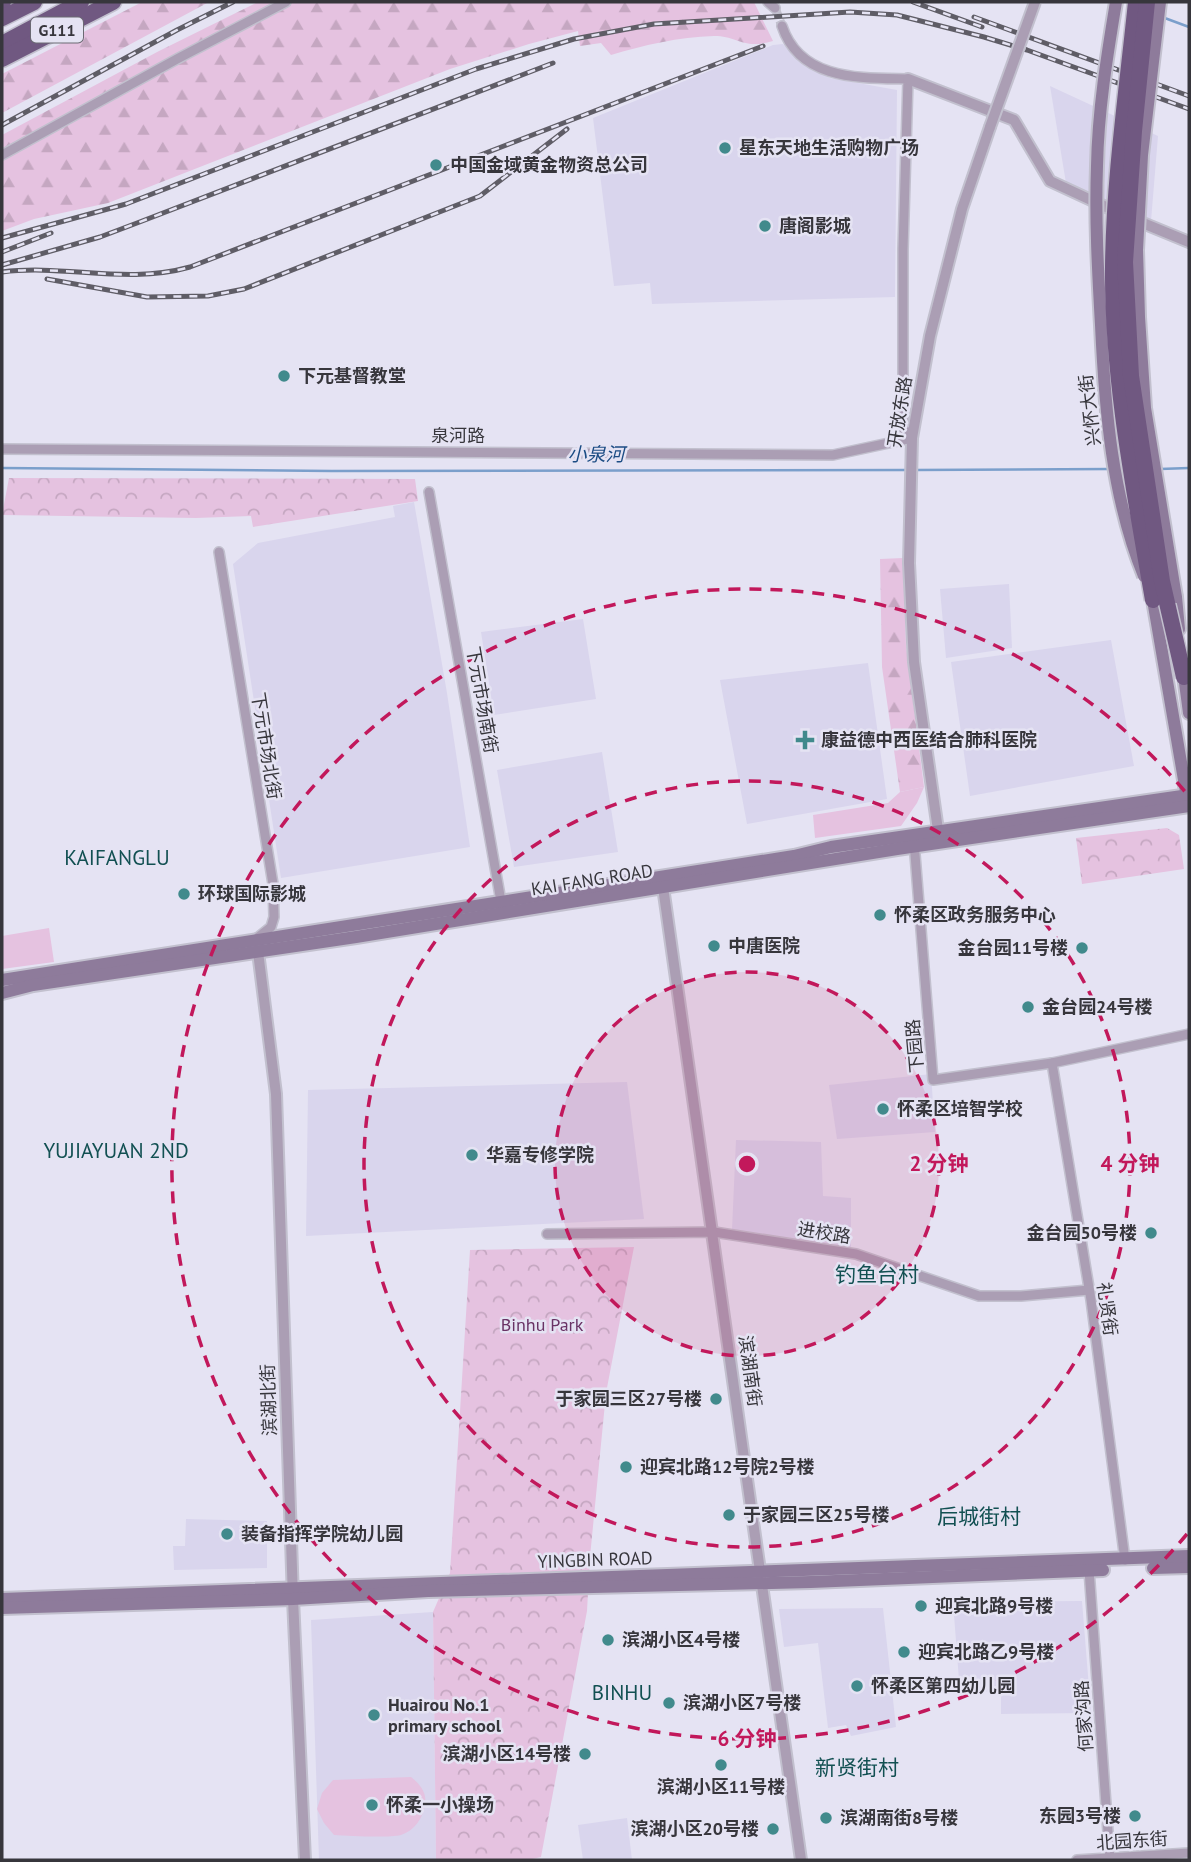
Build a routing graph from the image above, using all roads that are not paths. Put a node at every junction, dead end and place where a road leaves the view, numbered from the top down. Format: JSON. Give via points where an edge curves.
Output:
{"nodes":[{"id":1,"x":34,"y":2,"type":"edge"},
{"id":2,"x":81,"y":2,"type":"edge"},
{"id":3,"x":113,"y":2,"type":"edge"},
{"id":4,"x":286,"y":2,"type":"edge"},
{"id":5,"x":1035,"y":2,"type":"edge"},
{"id":6,"x":1116,"y":2,"type":"edge"},
{"id":7,"x":1136,"y":2,"type":"edge"},
{"id":8,"x":1147,"y":2,"type":"edge"},
{"id":9,"x":1160,"y":2,"type":"edge"},
{"id":10,"x":2,"y":18,"type":"edge"},
{"id":11,"x":782,"y":26,"type":"tunnel mouth"},
{"id":12,"x":2,"y":44,"type":"edge"},
{"id":13,"x":2,"y":59,"type":"edge"},
{"id":14,"x":908,"y":79,"type":"junction"},
{"id":15,"x":2,"y":155,"type":"edge"},
{"id":16,"x":1189,"y":242,"type":"edge"},
{"id":17,"x":911,"y":444,"type":"junction"},
{"id":18,"x":2,"y":449,"type":"edge"},
{"id":19,"x":429,"y":492,"type":"dead end"},
{"id":20,"x":219,"y":552,"type":"dead end"},
{"id":21,"x":1153,"y":600,"type":"junction"},
{"id":22,"x":1184,"y":677,"type":"junction"},
{"id":23,"x":1189,"y":713,"type":"edge"},
{"id":24,"x":1189,"y":802,"type":"edge"},
{"id":25,"x":939,"y":838,"type":"junction"},
{"id":26,"x":914,"y":841,"type":"junction"},
{"id":27,"x":663,"y":887,"type":"junction"},
{"id":28,"x":502,"y":906,"type":"junction"},
{"id":29,"x":257,"y":945,"type":"junction"},
{"id":30,"x":2,"y":980,"type":"edge"},
{"id":31,"x":2,"y":993,"type":"edge"},
{"id":32,"x":1189,"y":1034,"type":"edge"},
{"id":33,"x":1052,"y":1063,"type":"junction"},
{"id":34,"x":714,"y":1232,"type":"junction"},
{"id":35,"x":547,"y":1234,"type":"dead end"},
{"id":36,"x":1089,"y":1290,"type":"junction"},
{"id":37,"x":1189,"y":1556,"type":"edge"},
{"id":38,"x":1125,"y":1560,"type":"junction"},
{"id":39,"x":1189,"y":1567,"type":"edge"},
{"id":40,"x":1089,"y":1570,"type":"junction"},
{"id":41,"x":761,"y":1577,"type":"junction"},
{"id":42,"x":293,"y":1593,"type":"junction"},
{"id":43,"x":2,"y":1599,"type":"edge"},
{"id":44,"x":2,"y":1608,"type":"edge"},
{"id":45,"x":1189,"y":1853,"type":"edge"},
{"id":46,"x":1110,"y":1859,"type":"edge"},
{"id":47,"x":305,"y":1860,"type":"edge"},
{"id":48,"x":802,"y":1860,"type":"edge"},
{"id":49,"x":1077,"y":1860,"type":"edge"}],
"edges":[{"from":1,"to":10,"type":"highway"},
{"from":2,"to":12,"type":"highway","number":"G111"},
{"from":3,"to":13,"type":"highway","number":"G111"},
{"from":4,"to":15,"type":"street"},
{"from":5,"to":17,"type":"street","name":"开放东路","bridge":true,"via":[[962,209],[930,336]]},
{"from":6,"to":21,"type":"main road","name":"兴怀大街","bridge":true,"via":[[1097,164],[1103,384],[1119,496]]},
{"from":7,"to":21,"type":"highway","bridge":true,"via":[[1122,117],[1113,267],[1119,381]]},
{"from":8,"to":22,"type":"highway","bridge":true,"via":[[1134,131],[1126,288],[1131,376],[1162,581]]},
{"from":9,"to":22,"type":"main road","bridge":true,"via":[[1142,155],[1139,317],[1145,408],[1176,597]]},
{"from":11,"to":14,"type":"street","via":[[799,55],[821,70],[849,77]]},
{"from":14,"to":16,"type":"street","via":[[1014,120],[1050,181]]},
{"from":14,"to":17,"type":"street","via":[[903,428]]},
{"from":17,"to":18,"type":"street","name":"泉河路","via":[[832,454]]},
{"from":17,"to":25,"type":"street","name":"开放东路","via":[[909,563],[914,662]]},
{"from":19,"to":28,"type":"street","name":"下元市场南街"},
{"from":20,"to":29,"type":"street","name":"下元市场北街","via":[[272,884],[274,917]]},
{"from":21,"to":24,"type":"main road","name":"兴怀大街"},
{"from":22,"to":23,"type":"main road"},
{"from":24,"to":25,"type":"main road","name":"KAI FANG ROAD"},
{"from":25,"to":26,"type":"main road","name":"KAI FANG ROAD"},
{"from":26,"to":27,"type":"main road","name":"KAI FANG ROAD"},
{"from":26,"to":28,"type":"main road","name":"KAI FANG ROAD","via":[[831,847]]},
{"from":26,"to":33,"type":"street","name":"下园路","via":[[933,1080]]},
{"from":27,"to":28,"type":"main road","name":"KAI FANG ROAD"},
{"from":27,"to":34,"type":"street","name":"滨湖南街"},
{"from":28,"to":29,"type":"main road","name":"KAI FANG ROAD"},
{"from":29,"to":30,"type":"main road","name":"KAI FANG ROAD"},
{"from":29,"to":31,"type":"main road","name":"KAI FANG ROAD"},
{"from":29,"to":42,"type":"street","name":"滨湖北街","via":[[276,1094]]},
{"from":32,"to":33,"type":"street","name":"下园路"},
{"from":33,"to":36,"type":"street","name":"礼贤街"},
{"from":34,"to":35,"type":"street","name":"进校路"},
{"from":34,"to":36,"type":"street","name":"进校路","via":[[856,1254],[979,1296]]},
{"from":34,"to":41,"type":"street","name":"滨湖南街"},
{"from":36,"to":38,"type":"street","name":"礼贤街"},
{"from":37,"to":38,"type":"main road","name":"YINGBIN ROAD"},
{"from":38,"to":41,"type":"main road","name":"YINGBIN ROAD"},
{"from":39,"to":40,"type":"main road","name":"YINGBIN ROAD"},
{"from":40,"to":41,"type":"main road","name":"YINGBIN ROAD"},
{"from":40,"to":46,"type":"street","name":"何家沟路"},
{"from":41,"to":42,"type":"main road","name":"YINGBIN ROAD"},
{"from":41,"to":48,"type":"street","name":"滨湖南街"},
{"from":42,"to":43,"type":"main road","name":"YINGBIN ROAD"},
{"from":42,"to":44,"type":"main road","name":"YINGBIN ROAD"},
{"from":42,"to":47,"type":"street","name":"滨湖北街"},
{"from":45,"to":46,"type":"street","name":"北园东街"},
{"from":46,"to":49,"type":"street","name":"北园东街"}]}
